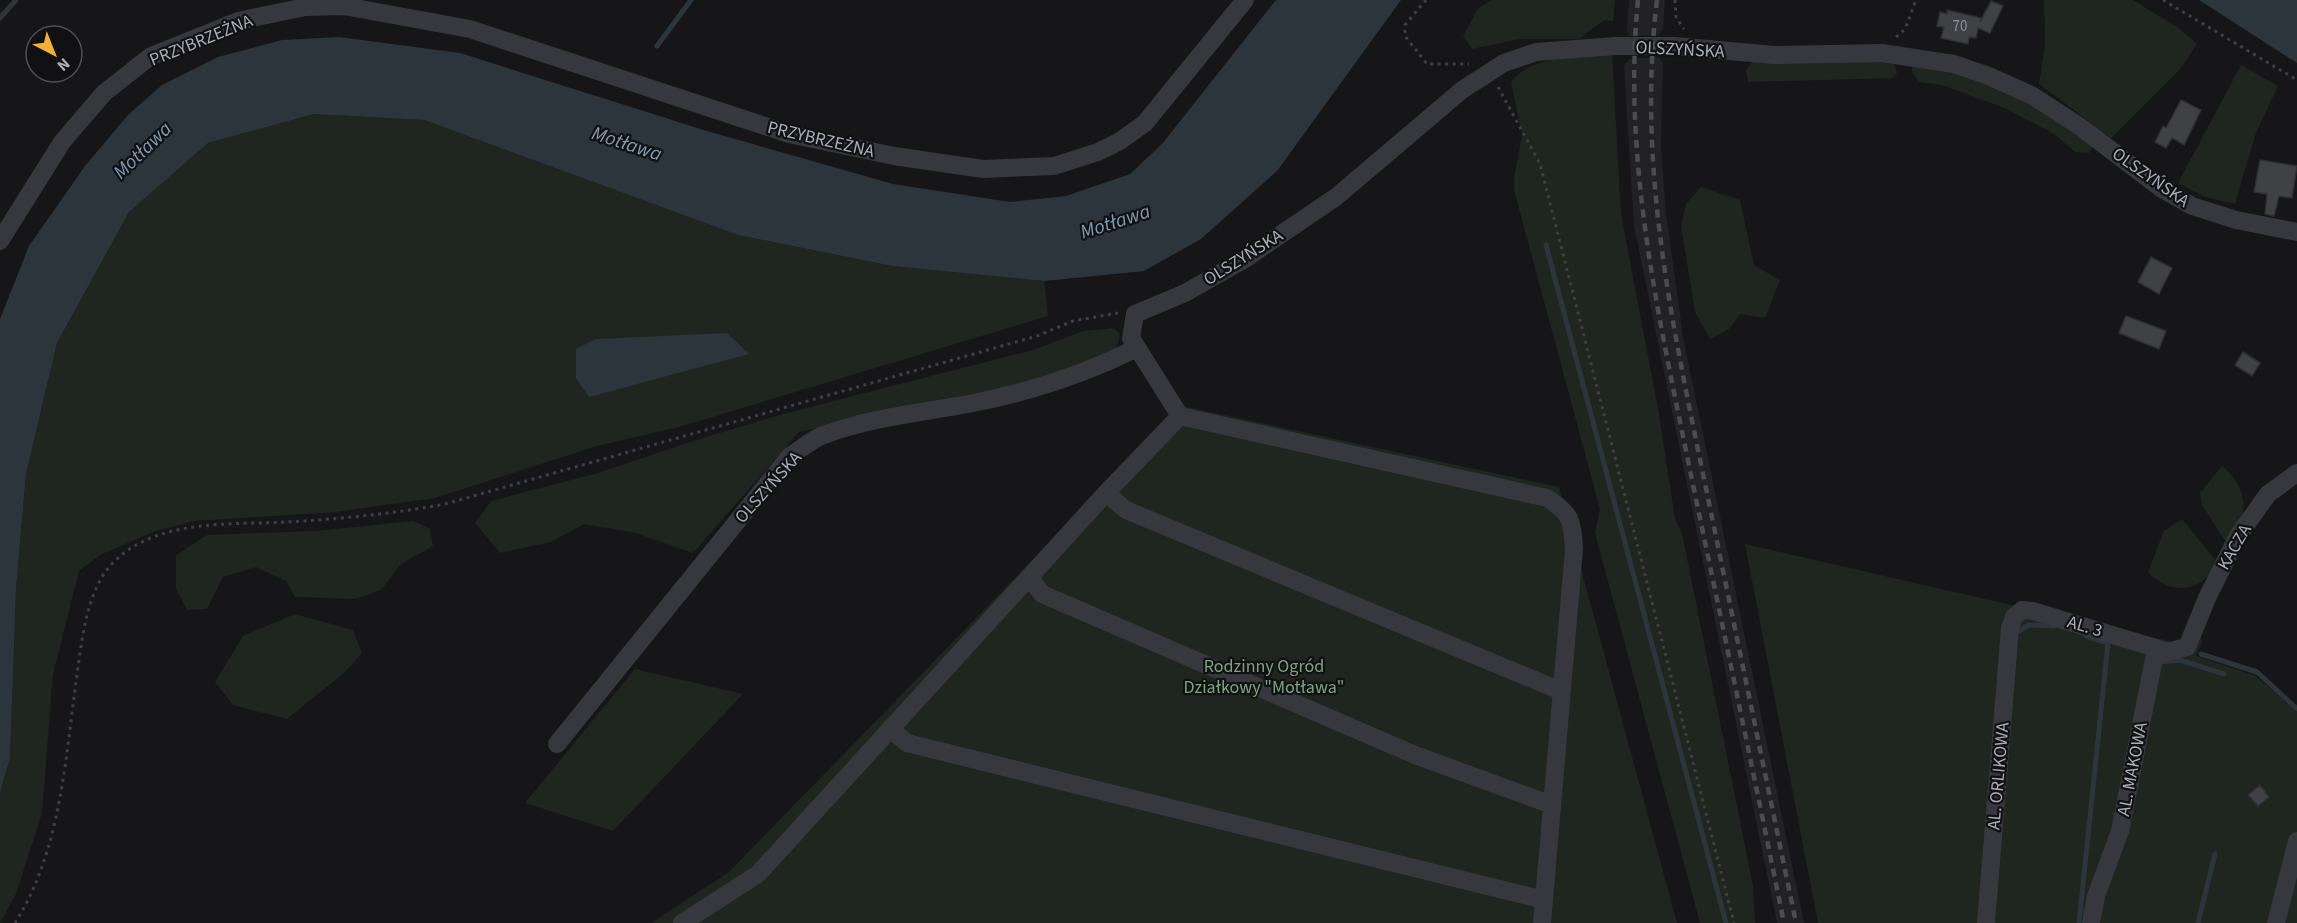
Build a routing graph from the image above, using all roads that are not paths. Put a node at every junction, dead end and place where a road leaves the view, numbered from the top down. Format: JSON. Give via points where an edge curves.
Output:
{"nodes":[{"id":1,"x":1245,"y":0,"type":"edge"},
{"id":2,"x":339,"y":3,"type":"edge"},
{"id":3,"x":2297,"y":232,"type":"edge"},
{"id":4,"x":0,"y":241,"type":"edge"},
{"id":5,"x":1137,"y":348,"type":"junction"},
{"id":6,"x":1178,"y":414,"type":"junction"},
{"id":7,"x":2297,"y":473,"type":"edge"},
{"id":8,"x":1106,"y":493,"type":"junction"},
{"id":9,"x":1029,"y":577,"type":"junction"},
{"id":10,"x":2010,"y":628,"type":"joint"},
{"id":11,"x":2193,"y":637,"type":"joint"},
{"id":12,"x":2169,"y":652,"type":"junction"},
{"id":13,"x":1561,"y":691,"type":"junction"},
{"id":14,"x":890,"y":729,"type":"junction"},
{"id":15,"x":557,"y":744,"type":"dead end"},
{"id":16,"x":1552,"y":806,"type":"junction"},
{"id":17,"x":2297,"y":841,"type":"edge"},
{"id":18,"x":1544,"y":900,"type":"junction"},
{"id":19,"x":682,"y":923,"type":"edge"},
{"id":20,"x":1542,"y":923,"type":"edge"},
{"id":21,"x":1986,"y":923,"type":"edge"},
{"id":22,"x":2091,"y":923,"type":"edge"},
{"id":23,"x":2276,"y":923,"type":"edge"}],
"edges":[{"from":1,"to":2,"type":"street","name":"PRZYBRZEŻNA","via":[[1145,123],[1120,141],[1054,166],[983,169],[894,156],[789,134],[470,29]]},
{"from":2,"to":4,"type":"street","name":"PRZYBRZEŻNA","via":[[238,21],[151,56],[104,93],[62,142]]},
{"from":3,"to":5,"type":"street","name":"OLSZYŃSKA","via":[[2236,220],[2192,206],[2162,189],[2033,96],[1954,64],[1882,53],[1774,56],[1675,46],[1536,52],[1481,68],[1462,90],[1336,197],[1254,253],[1185,293],[1135,314],[1131,338]]},
{"from":5,"to":6,"type":"street"},
{"from":5,"to":15,"type":"street","name":"OLSZYŃSKA","via":[[1108,363],[1058,380],[819,437],[790,456]]},
{"from":6,"to":8,"type":"street"},
{"from":6,"to":13,"type":"street","via":[[1547,498],[1563,508],[1572,522],[1574,549]]},
{"from":7,"to":11,"type":"street","name":"KACZA","via":[[2268,494],[2238,536],[2207,598]]},
{"from":8,"to":9,"type":"street"},
{"from":8,"to":13,"type":"street","via":[[1126,510]]},
{"from":9,"to":14,"type":"street"},
{"from":9,"to":16,"type":"street","via":[[1042,594],[1415,755]]},
{"from":10,"to":12,"type":"street","name":"AL. 3","via":[[2017,613],[2032,611]]},
{"from":10,"to":21,"type":"street","name":"AL. ORLIKOWA"},
{"from":11,"to":12,"type":"street","name":"AL. MAKOWA","via":[[2183,650]]},
{"from":12,"to":22,"type":"street","name":"AL. MAKOWA","via":[[2154,659],[2152,665],[2120,831],[2096,896]]},
{"from":13,"to":16,"type":"street"},
{"from":14,"to":18,"type":"street","via":[[907,743]]},
{"from":14,"to":19,"type":"street","via":[[758,874]]},
{"from":16,"to":18,"type":"street"},
{"from":17,"to":23,"type":"street"},
{"from":18,"to":20,"type":"street"}]}
